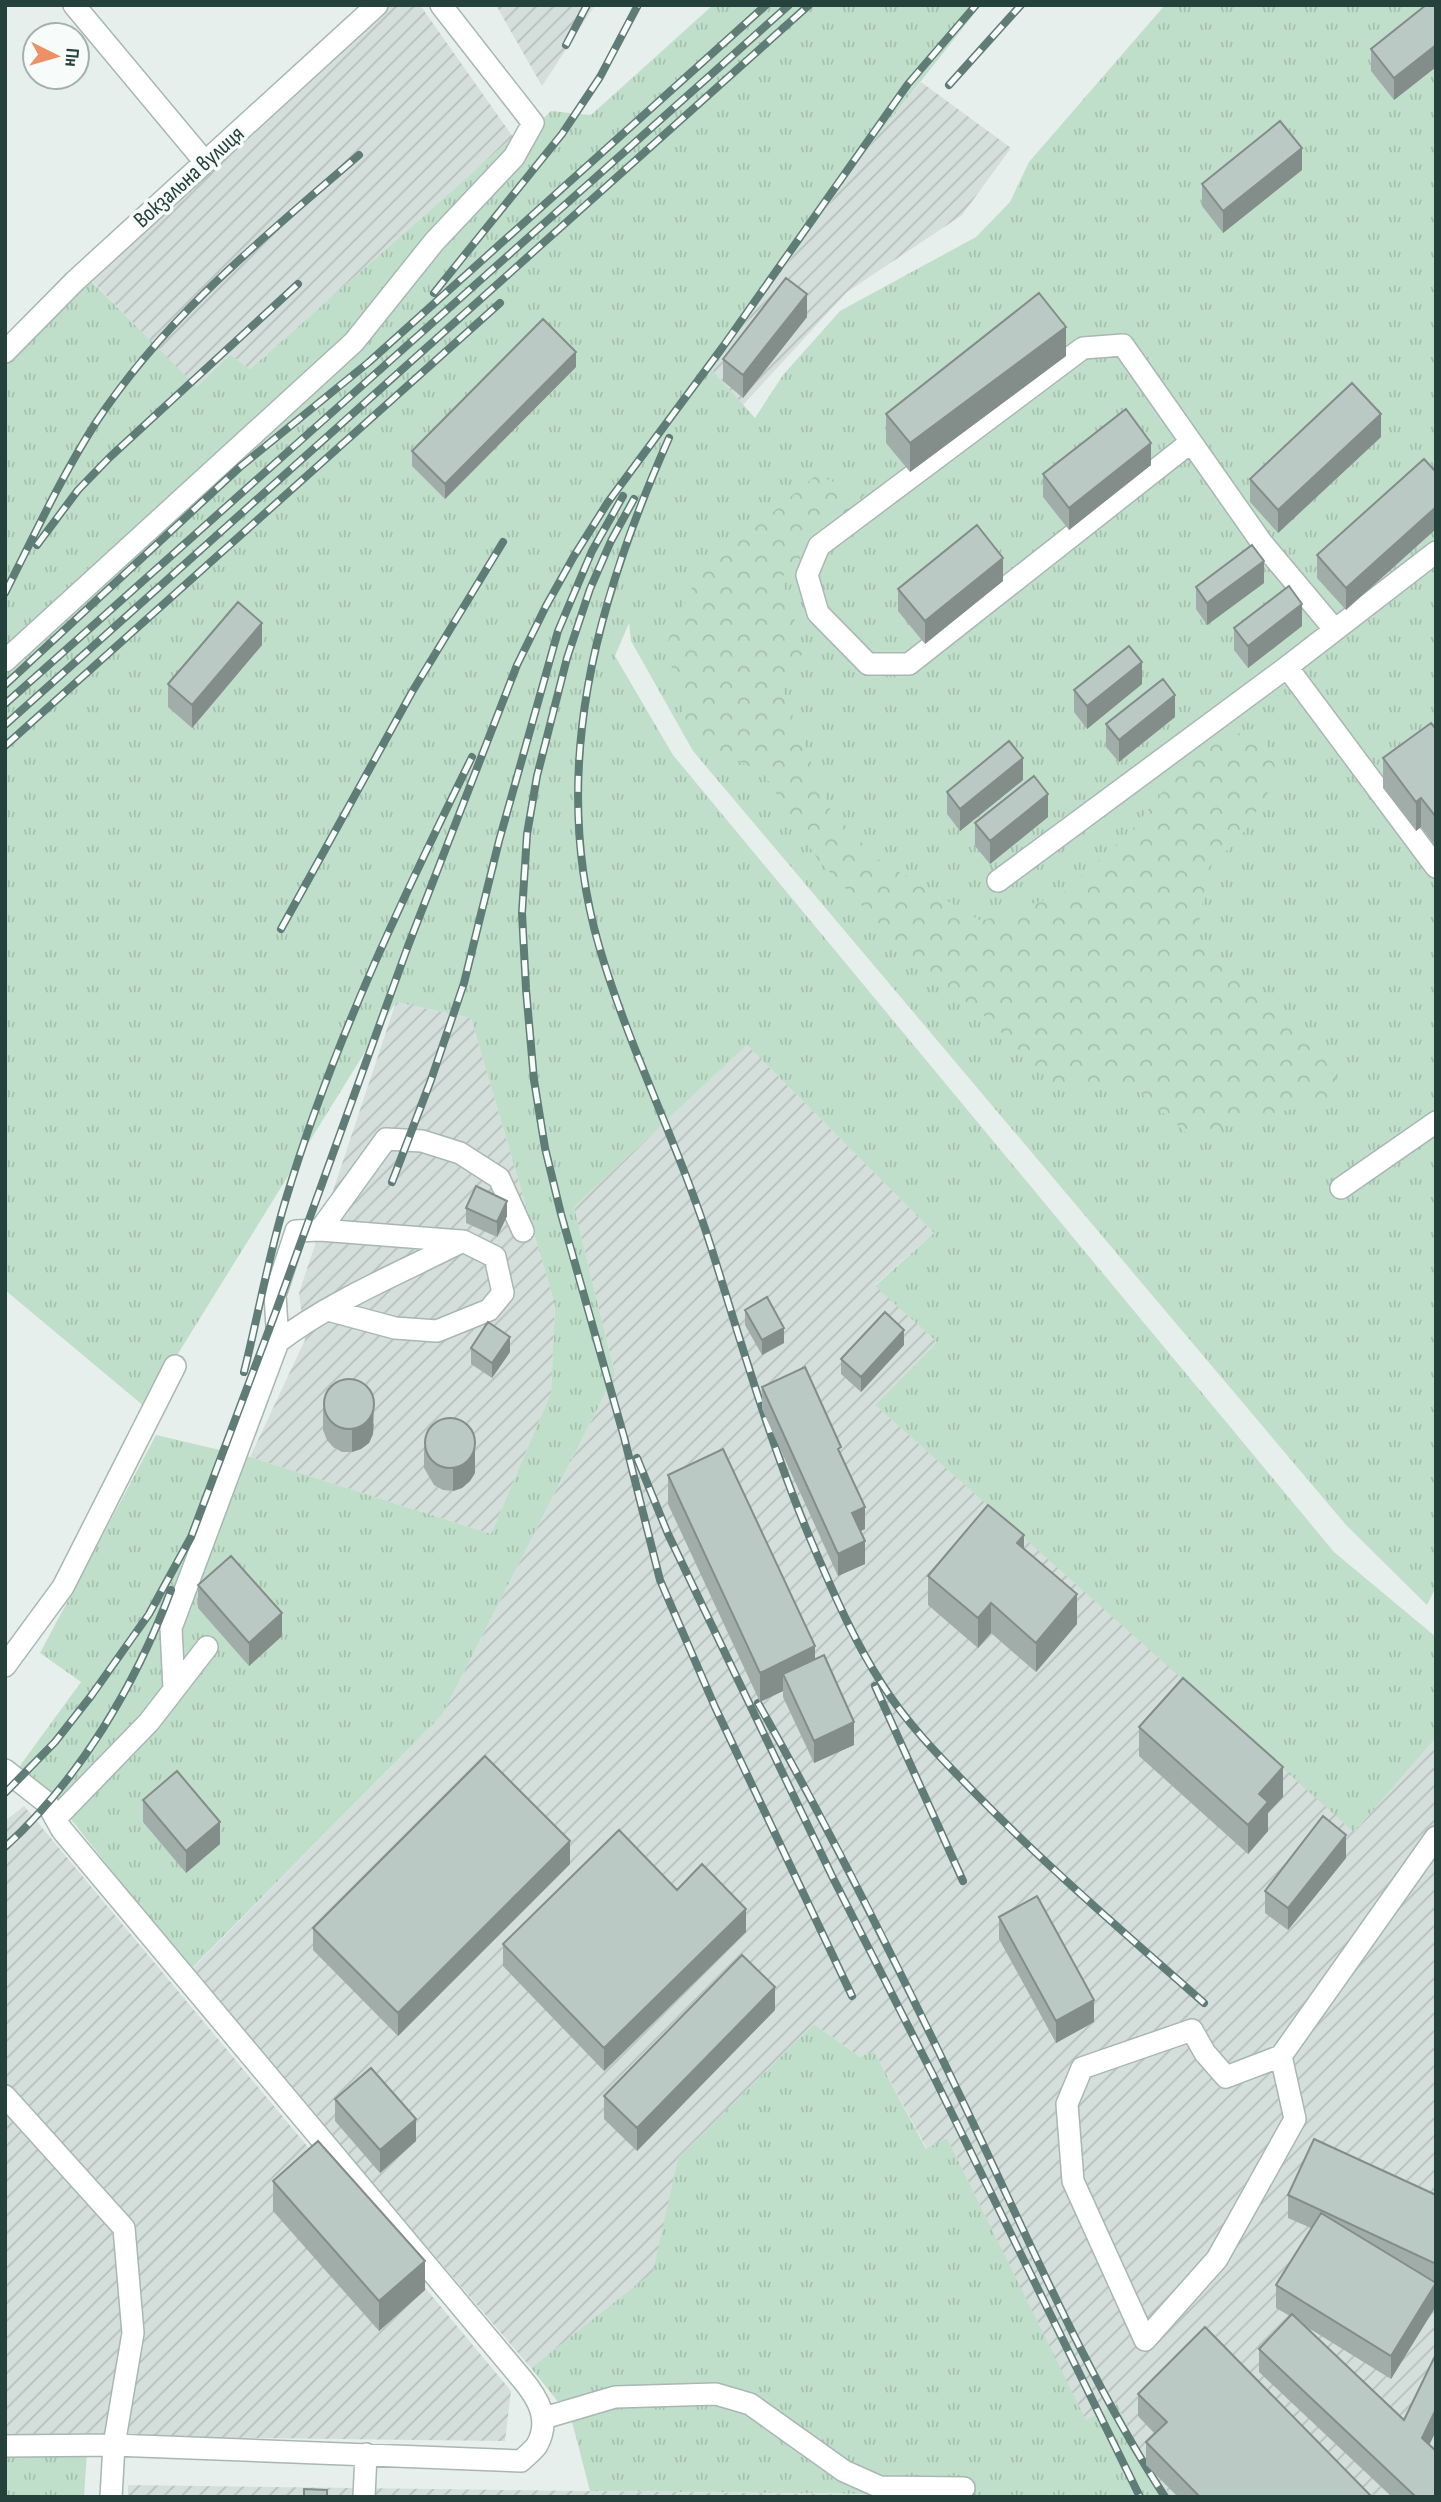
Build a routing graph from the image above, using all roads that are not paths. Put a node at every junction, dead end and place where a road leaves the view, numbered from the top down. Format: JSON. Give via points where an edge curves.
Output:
{"nodes":[{"id":1,"x":74,"y":5,"type":"edge"},
{"id":2,"x":377,"y":5,"type":"edge"},
{"id":3,"x":441,"y":5,"type":"edge"},
{"id":4,"x":205,"y":162,"type":"junction"},
{"id":5,"x":5,"y":352,"type":"edge"},
{"id":6,"x":1191,"y":442,"type":"junction"},
{"id":7,"x":1436,"y":552,"type":"edge"},
{"id":8,"x":1335,"y":630,"type":"junction"},
{"id":9,"x":5,"y":661,"type":"edge"},
{"id":10,"x":1287,"y":667,"type":"junction"},
{"id":11,"x":1436,"y":867,"type":"edge"},
{"id":12,"x":998,"y":881,"type":"dead end"},
{"id":13,"x":1436,"y":1122,"type":"edge"},
{"id":14,"x":1341,"y":1188,"type":"dead end"},
{"id":15,"x":320,"y":1230,"type":"junction"},
{"id":16,"x":523,"y":1231,"type":"dead end"},
{"id":17,"x":463,"y":1241,"type":"junction"},
{"id":18,"x":328,"y":1310,"type":"junction"},
{"id":19,"x":278,"y":1342,"type":"junction"},
{"id":20,"x":175,"y":1366,"type":"dead end"},
{"id":21,"x":206,"y":1647,"type":"dead end"},
{"id":22,"x":5,"y":1666,"type":"edge"},
{"id":23,"x":174,"y":1689,"type":"junction"},
{"id":24,"x":5,"y":1770,"type":"edge"},
{"id":25,"x":56,"y":1818,"type":"junction"},
{"id":26,"x":1436,"y":1837,"type":"edge"},
{"id":27,"x":1281,"y":2056,"type":"junction"},
{"id":28,"x":5,"y":2096,"type":"edge"},
{"id":29,"x":544,"y":2418,"type":"junction"},
{"id":30,"x":114,"y":2445,"type":"junction"},
{"id":31,"x":5,"y":2446,"type":"edge"},
{"id":32,"x":366,"y":2454,"type":"junction"},
{"id":33,"x":964,"y":2488,"type":"dead end"},
{"id":34,"x":111,"y":2497,"type":"edge"},
{"id":35,"x":364,"y":2497,"type":"edge"}],
"edges":[{"from":1,"to":4,"type":"street"},
{"from":2,"to":4,"type":"street","name":"Вокзальна вулиця"},
{"from":3,"to":9,"type":"street","via":[[533,123],[514,157],[434,242],[354,342]]},
{"from":4,"to":5,"type":"street","name":"Вокзальна вулиця"},
{"from":6,"to":6,"type":"street","via":[[1123,345],[1083,348],[819,546],[807,575],[818,613],[868,664],[909,664]]},
{"from":6,"to":8,"type":"street","via":[[1262,542]]},
{"from":7,"to":8,"type":"street"},
{"from":8,"to":10,"type":"street"},
{"from":10,"to":11,"type":"street"},
{"from":10,"to":12,"type":"street"},
{"from":13,"to":14,"type":"street"},
{"from":15,"to":16,"type":"street","via":[[386,1139],[422,1141],[460,1153],[499,1178]]},
{"from":15,"to":17,"type":"street"},
{"from":15,"to":19,"type":"street","via":[[296,1231],[275,1295]]},
{"from":17,"to":18,"type":"street"},
{"from":17,"to":18,"type":"street","via":[[495,1257],[503,1293],[489,1310],[437,1331],[395,1328]]},
{"from":18,"to":19,"type":"street"},
{"from":19,"to":23,"type":"street","via":[[170,1628]]},
{"from":20,"to":22,"type":"street","via":[[63,1587]]},
{"from":21,"to":23,"type":"street"},
{"from":23,"to":25,"type":"street","via":[[149,1722]]},
{"from":24,"to":25,"type":"street","via":[[47,1803]]},
{"from":25,"to":29,"type":"street","via":[[522,2379]]},
{"from":26,"to":27,"type":"street"},
{"from":27,"to":27,"type":"street","via":[[1226,2077],[1192,2030],[1082,2068],[1067,2104],[1073,2181],[1145,2340],[1217,2259],[1295,2119]]},
{"from":28,"to":30,"type":"street","via":[[124,2228],[133,2333]]},
{"from":29,"to":32,"type":"street","via":[[537,2445],[521,2460]]},
{"from":29,"to":33,"type":"street","via":[[615,2398],[716,2395],[750,2404],[844,2471],[880,2487]]},
{"from":30,"to":31,"type":"street"},
{"from":30,"to":32,"type":"street"},
{"from":30,"to":34,"type":"street"},
{"from":32,"to":35,"type":"street"}]}
